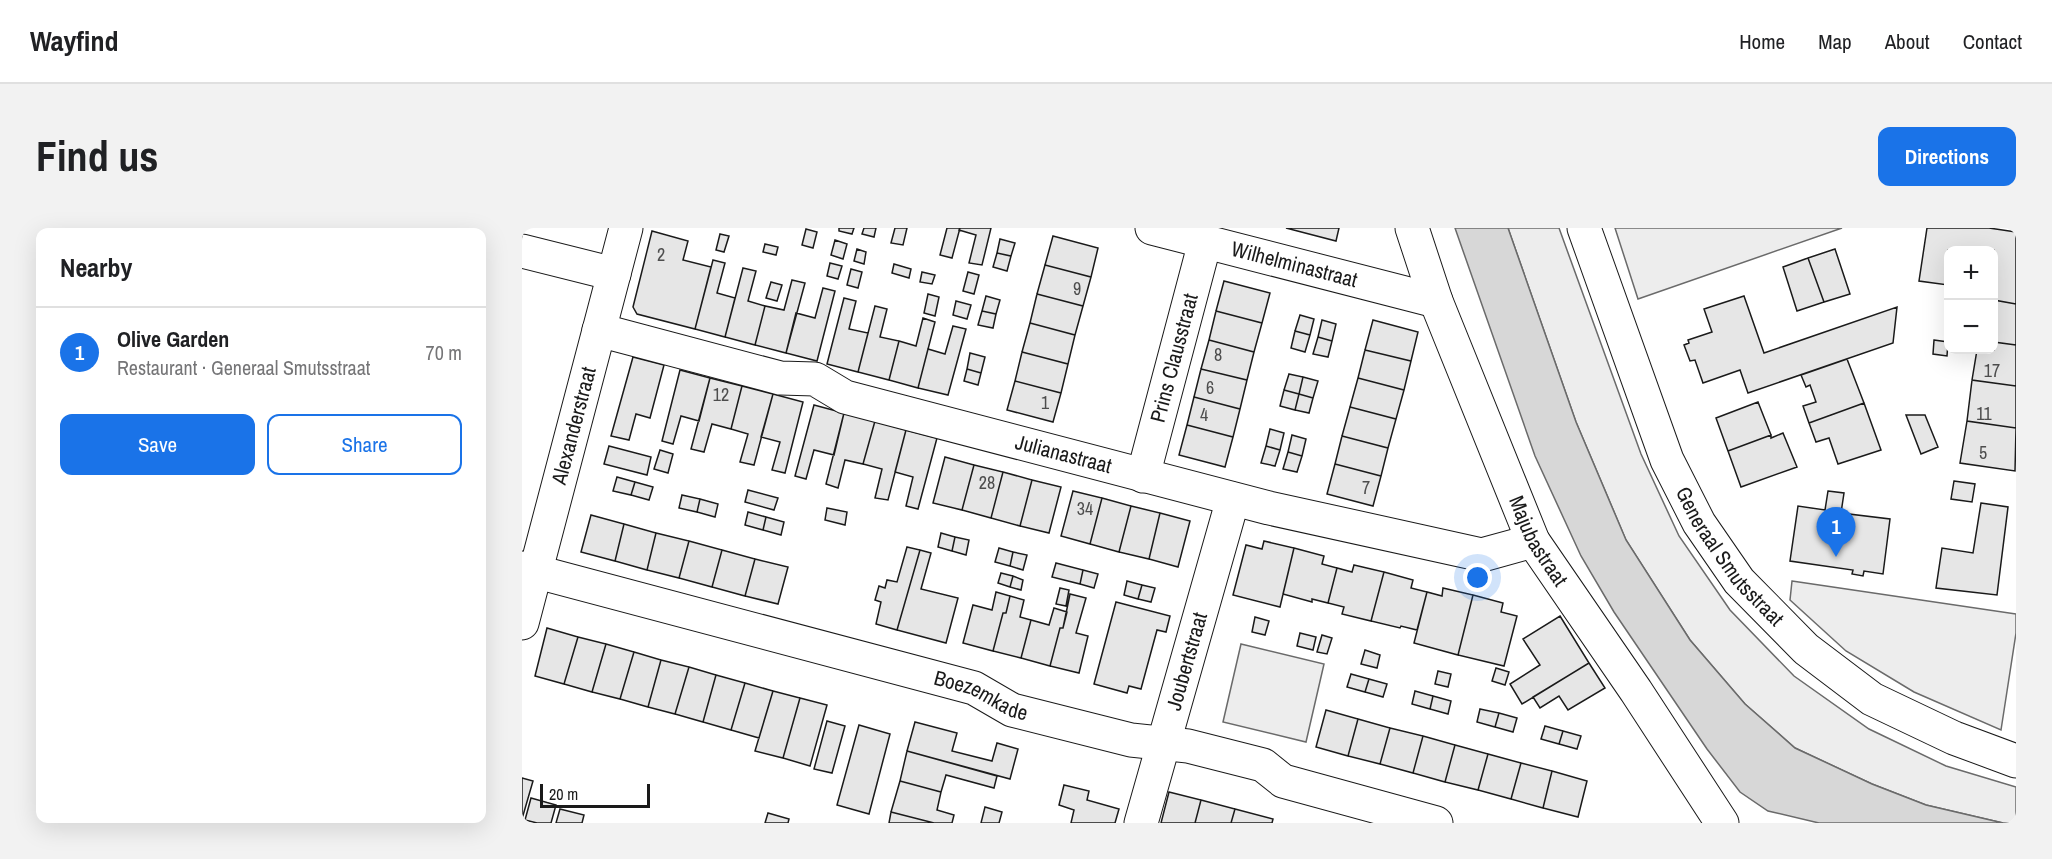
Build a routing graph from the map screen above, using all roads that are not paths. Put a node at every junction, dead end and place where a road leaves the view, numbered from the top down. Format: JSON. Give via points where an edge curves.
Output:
{"nodes":[{"id":1,"x":626,"y":228,"type":"edge"},
{"id":2,"x":1152,"y":228,"type":"edge"},
{"id":3,"x":1412,"y":228,"type":"edge"},
{"id":4,"x":1584,"y":228,"type":"edge"},
{"id":5,"x":1205,"y":242,"type":"junction"},
{"id":6,"x":522,"y":251,"type":"edge"},
{"id":7,"x":614,"y":274,"type":"junction"},
{"id":8,"x":1436,"y":301,"type":"junction"},
{"id":9,"x":599,"y":330,"type":"junction"},
{"id":10,"x":1143,"y":476,"type":"junction"},
{"id":11,"x":1233,"y":499,"type":"junction"},
{"id":12,"x":1533,"y":542,"type":"junction"},
{"id":13,"x":529,"y":570,"type":"edge"},
{"id":14,"x":522,"y":623,"type":"edge"},
{"id":15,"x":1164,"y":742,"type":"junction"},
{"id":16,"x":2016,"y":761,"type":"edge"},
{"id":17,"x":1141,"y":823,"type":"edge"},
{"id":18,"x":1436,"y":823,"type":"edge"},
{"id":19,"x":1722,"y":823,"type":"edge"}],
"edges":[{"from":1,"to":7,"type":"street","name":"Alexanderstraat"},
{"from":2,"to":5,"type":"street","name":"Wilhelminastraat"},
{"from":3,"to":8,"type":"street","name":"Majubastraat"},
{"from":4,"to":16,"type":"street","name":"Generaal Smutsstraat","via":[[1667,460],[1699,523],[1739,581],[1806,649],[1872,699],[1954,738]]},
{"from":5,"to":8,"type":"street","name":"Wilhelminastraat"},
{"from":5,"to":10,"type":"street","name":"Prins Clausstraat"},
{"from":6,"to":7,"type":"street"},
{"from":7,"to":9,"type":"street","name":"Alexanderstraat"},
{"from":8,"to":12,"type":"street","name":"Majubastraat"},
{"from":9,"to":10,"type":"street","name":"Julianastraat","via":[[780,378],[815,379],[845,397]]},
{"from":9,"to":13,"type":"street","name":"Alexanderstraat"},
{"from":10,"to":11,"type":"street","name":"Julianastraat"},
{"from":11,"to":12,"type":"street","name":"Julianastraat","via":[[1482,555]]},
{"from":11,"to":15,"type":"street","name":"Joubertstraat"},
{"from":12,"to":19,"type":"street","name":"Majubastraat"},
{"from":13,"to":14,"type":"street","name":"Alexanderstraat"},
{"from":13,"to":15,"type":"street","name":"Boezemkade","via":[[974,688],[1012,710],[1131,740]]},
{"from":15,"to":17,"type":"street","name":"Joubertstraat"},
{"from":15,"to":18,"type":"street","name":"Boezemkade","via":[[1263,765],[1283,781]]}]}
